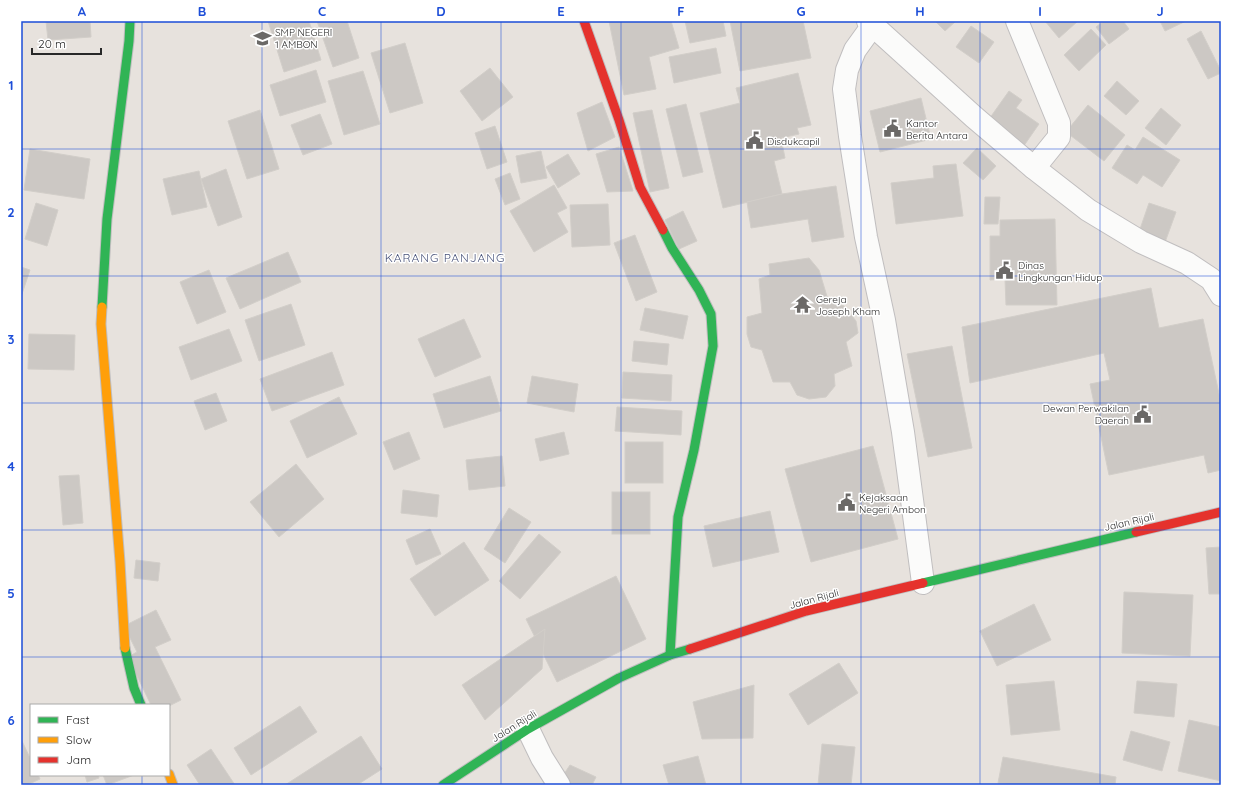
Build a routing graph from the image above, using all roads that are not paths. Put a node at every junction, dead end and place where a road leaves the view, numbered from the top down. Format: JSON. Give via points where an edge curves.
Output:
{"nodes":[{"id":1,"x":130,"y":21,"type":"edge"},
{"id":2,"x":584,"y":21,"type":"edge"},
{"id":3,"x":1017,"y":21,"type":"edge"},
{"id":4,"x":871,"y":23,"type":"edge"},
{"id":5,"x":1034,"y":168,"type":"junction"},
{"id":6,"x":1221,"y":295,"type":"edge"},
{"id":7,"x":1221,"y":512,"type":"edge"},
{"id":8,"x":923,"y":583,"type":"junction"},
{"id":9,"x":670,"y":655,"type":"junction"},
{"id":10,"x":141,"y":704,"type":"edge"},
{"id":11,"x":528,"y":729,"type":"junction"},
{"id":12,"x":443,"y":785,"type":"edge"},
{"id":13,"x":559,"y":785,"type":"edge"}],
"edges":[{"from":1,"to":10,"type":"main road","via":[[107,219],[101,324],[125,652]]},
{"from":2,"to":9,"type":"main road","via":[[640,187],[711,314],[713,346],[694,450],[678,517]]},
{"from":3,"to":5,"type":"street","via":[[1059,123],[1059,137]]},
{"from":4,"to":5,"type":"street"},
{"from":4,"to":8,"type":"street","via":[[855,50],[847,70],[844,89],[866,236],[884,320],[903,432]]},
{"from":5,"to":6,"type":"street","via":[[1088,210],[1141,242],[1187,263],[1211,279]]},
{"from":7,"to":8,"type":"main road","name":"Jalan Rijali"},
{"from":8,"to":9,"type":"main road","name":"Jalan Rijali","via":[[806,612]]},
{"from":9,"to":11,"type":"main road","name":"Jalan Rijali","via":[[619,678]]},
{"from":11,"to":12,"type":"main road","name":"Jalan Rijali"},
{"from":11,"to":13,"type":"street"}]}
